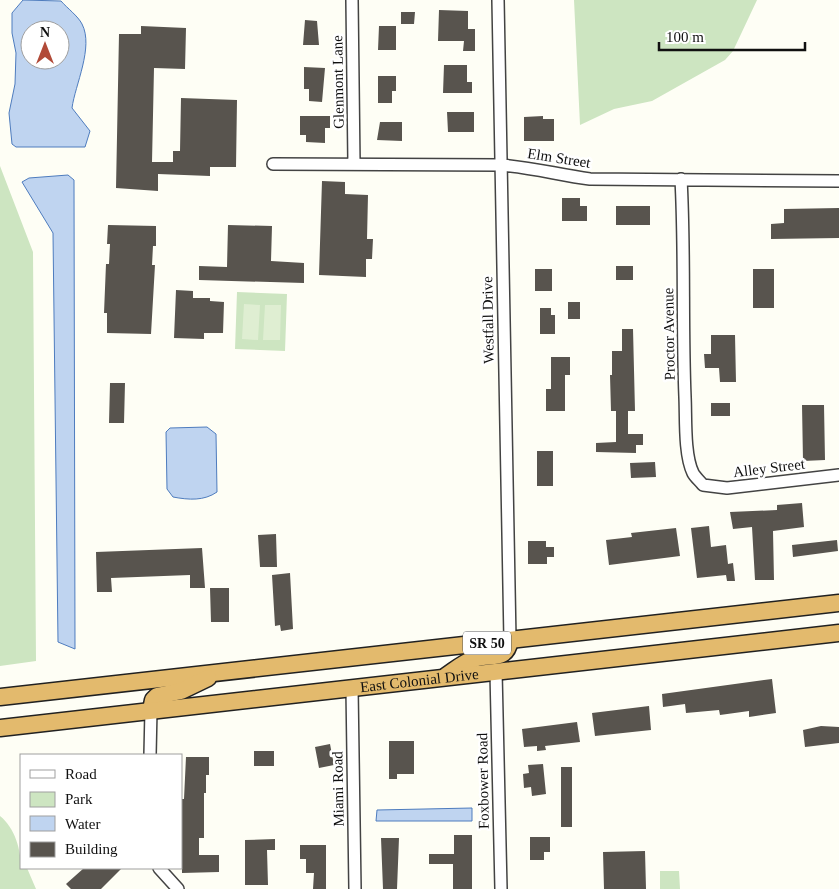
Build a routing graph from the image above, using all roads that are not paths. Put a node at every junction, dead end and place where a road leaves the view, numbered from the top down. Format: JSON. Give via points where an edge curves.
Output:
{"nodes":[{"id":1,"x":352,"y":0,"type":"edge"},
{"id":2,"x":498,"y":0,"type":"edge"},
{"id":3,"x":273,"y":164,"type":"dead end"},
{"id":4,"x":354,"y":164,"type":"junction"},
{"id":5,"x":500,"y":165,"type":"junction"},
{"id":6,"x":682,"y":179,"type":"junction"},
{"id":7,"x":839,"y":181,"type":"edge"},
{"id":8,"x":839,"y":475,"type":"edge"},
{"id":9,"x":703,"y":484,"type":"joint"},
{"id":10,"x":839,"y":603,"type":"edge"},
{"id":11,"x":839,"y":633,"type":"edge"},
{"id":12,"x":510,"y":640,"type":"junction"},
{"id":13,"x":219,"y":672,"type":"junction"},
{"id":14,"x":496,"y":672,"type":"junction"},
{"id":15,"x":442,"y":678,"type":"junction"},
{"id":16,"x":352,"y":688,"type":"junction"},
{"id":17,"x":0,"y":697,"type":"edge"},
{"id":18,"x":151,"y":710,"type":"junction"},
{"id":19,"x":0,"y":728,"type":"edge"},
{"id":20,"x":150,"y":754,"type":"edge"},
{"id":21,"x":160,"y":869,"type":"edge"},
{"id":22,"x":178,"y":889,"type":"edge"},
{"id":23,"x":355,"y":889,"type":"edge"},
{"id":24,"x":500,"y":889,"type":"edge"}],
"edges":[{"from":1,"to":4,"type":"street","name":"Glenmont Lane"},
{"from":2,"to":5,"type":"street","name":"Westfall Drive"},
{"from":3,"to":4,"type":"street","name":"Elm Street"},
{"from":4,"to":5,"type":"street","name":"Elm Street"},
{"from":5,"to":6,"type":"street","name":"Elm Street","via":[[530,167],[590,179]]},
{"from":5,"to":12,"type":"street","name":"Westfall Drive"},
{"from":6,"to":7,"type":"street","name":"Elm Street"},
{"from":6,"to":9,"type":"street","name":"Proctor Avenue","via":[[686,414],[689,456],[693,472]]},
{"from":8,"to":9,"type":"street","name":"Alley Street","via":[[728,488]]},
{"from":10,"to":12,"type":"highway","name":"East Colonial Drive","number":"SR 50"},
{"from":11,"to":14,"type":"highway","name":"East Colonial Drive","number":"SR 50"},
{"from":12,"to":13,"type":"highway","name":"East Colonial Drive","number":"SR 50"},
{"from":12,"to":15,"type":"highway","via":[[508,650],[503,654],[474,659]]},
{"from":13,"to":17,"type":"highway","name":"East Colonial Drive","number":"SR 50"},
{"from":13,"to":18,"type":"highway","via":[[181,691],[157,696]]},
{"from":14,"to":15,"type":"highway","name":"East Colonial Drive","number":"SR 50"},
{"from":14,"to":24,"type":"street","name":"Foxbower Road"},
{"from":15,"to":16,"type":"highway","name":"East Colonial Drive","number":"SR 50"},
{"from":16,"to":18,"type":"highway","name":"East Colonial Drive","number":"SR 50"},
{"from":16,"to":23,"type":"street","name":"Miami Road"},
{"from":18,"to":19,"type":"highway","name":"East Colonial Drive","number":"SR 50"},
{"from":18,"to":20,"type":"street"},
{"from":21,"to":22,"type":"street"}]}
